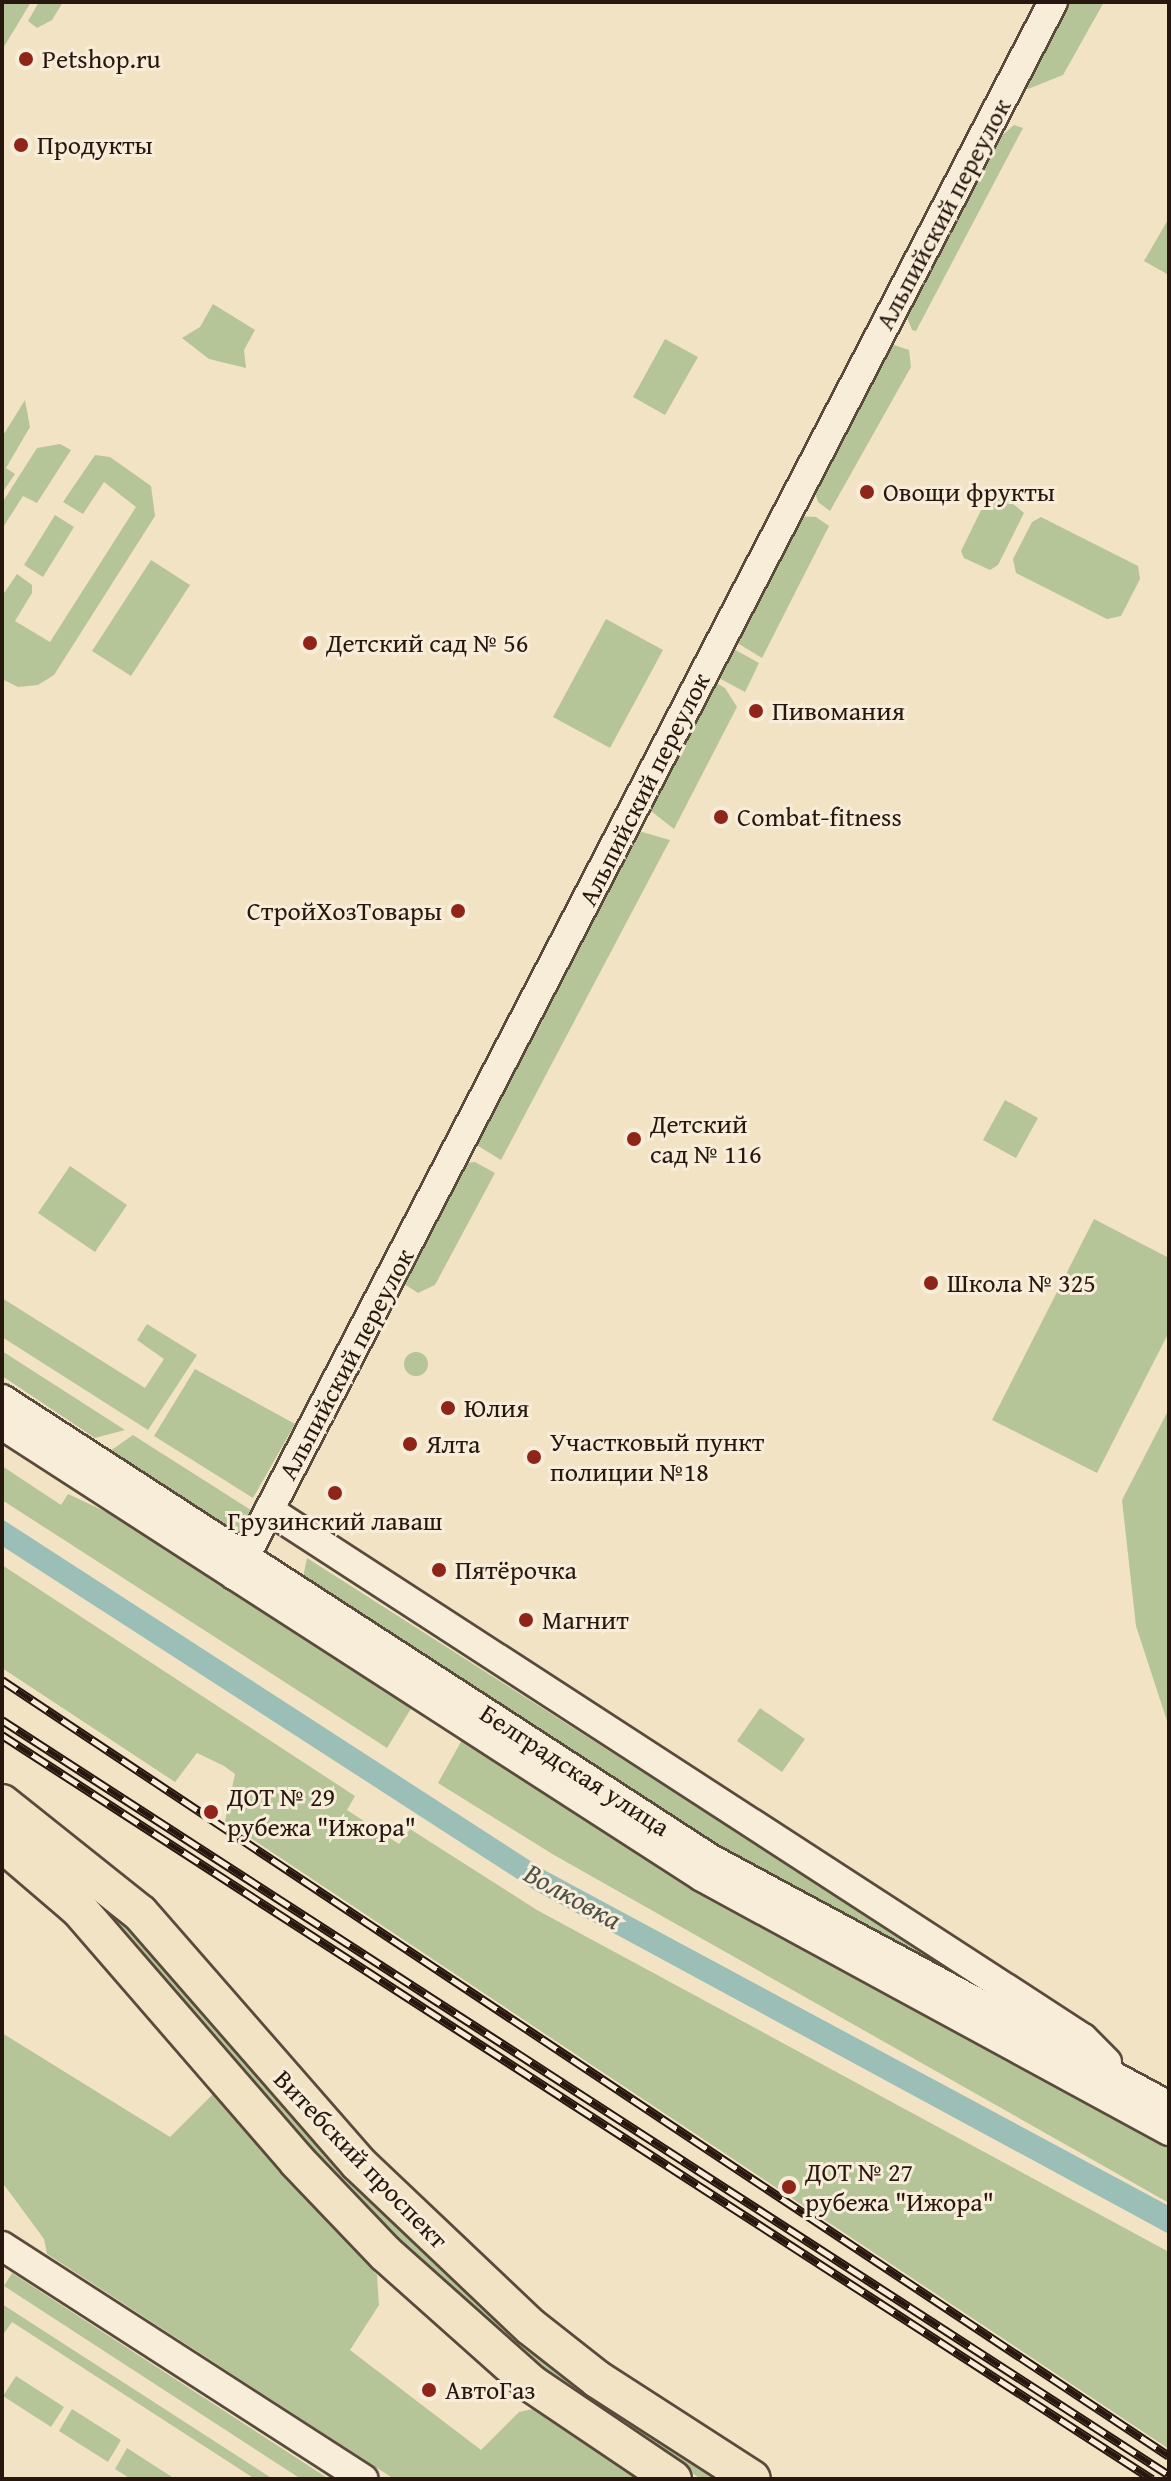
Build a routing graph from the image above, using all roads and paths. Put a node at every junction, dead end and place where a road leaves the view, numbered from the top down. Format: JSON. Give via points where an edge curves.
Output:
{"nodes":[{"id":1,"x":1053,"y":2,"type":"edge"},
{"id":2,"x":2,"y":1399,"type":"edge"},
{"id":3,"x":2,"y":1425,"type":"edge"},
{"id":4,"x":269,"y":1510,"type":"junction"},
{"id":5,"x":240,"y":1566,"type":"junction"},
{"id":6,"x":2,"y":1803,"type":"edge"},
{"id":7,"x":2,"y":1843,"type":"edge"},
{"id":8,"x":1132,"y":2087,"type":"junction"},
{"id":9,"x":1169,"y":2106,"type":"edge"},
{"id":10,"x":1169,"y":2131,"type":"edge"},
{"id":11,"x":2,"y":2246,"type":"edge"},
{"id":12,"x":363,"y":2479,"type":"edge"},
{"id":13,"x":673,"y":2479,"type":"edge"},
{"id":14,"x":752,"y":2479,"type":"edge"}],
"edges":[{"from":1,"to":4,"type":"street","name":"Альпийский переулок"},
{"from":2,"to":5,"type":"street","name":"Белградская улица"},
{"from":3,"to":5,"type":"street","name":"Белградская улица"},
{"from":4,"to":5,"type":"street","name":"Альпийский переулок"},
{"from":4,"to":8,"type":"street","via":[[1083,2038]]},
{"from":5,"to":8,"type":"street","name":"Белградская улица","via":[[711,1859]]},
{"from":5,"to":10,"type":"street","name":"Белградская улица","via":[[713,1883]]},
{"from":6,"to":14,"type":"main road","name":"Витебский проспект","via":[[140,1913],[358,2163],[531,2327],[597,2379]]},
{"from":7,"to":13,"type":"main road","name":"Витебский проспект","via":[[79,1909],[297,2161],[386,2254],[532,2384]]},
{"from":8,"to":9,"type":"street","name":"Белградская улица"},
{"from":11,"to":12,"type":"street"}]}
